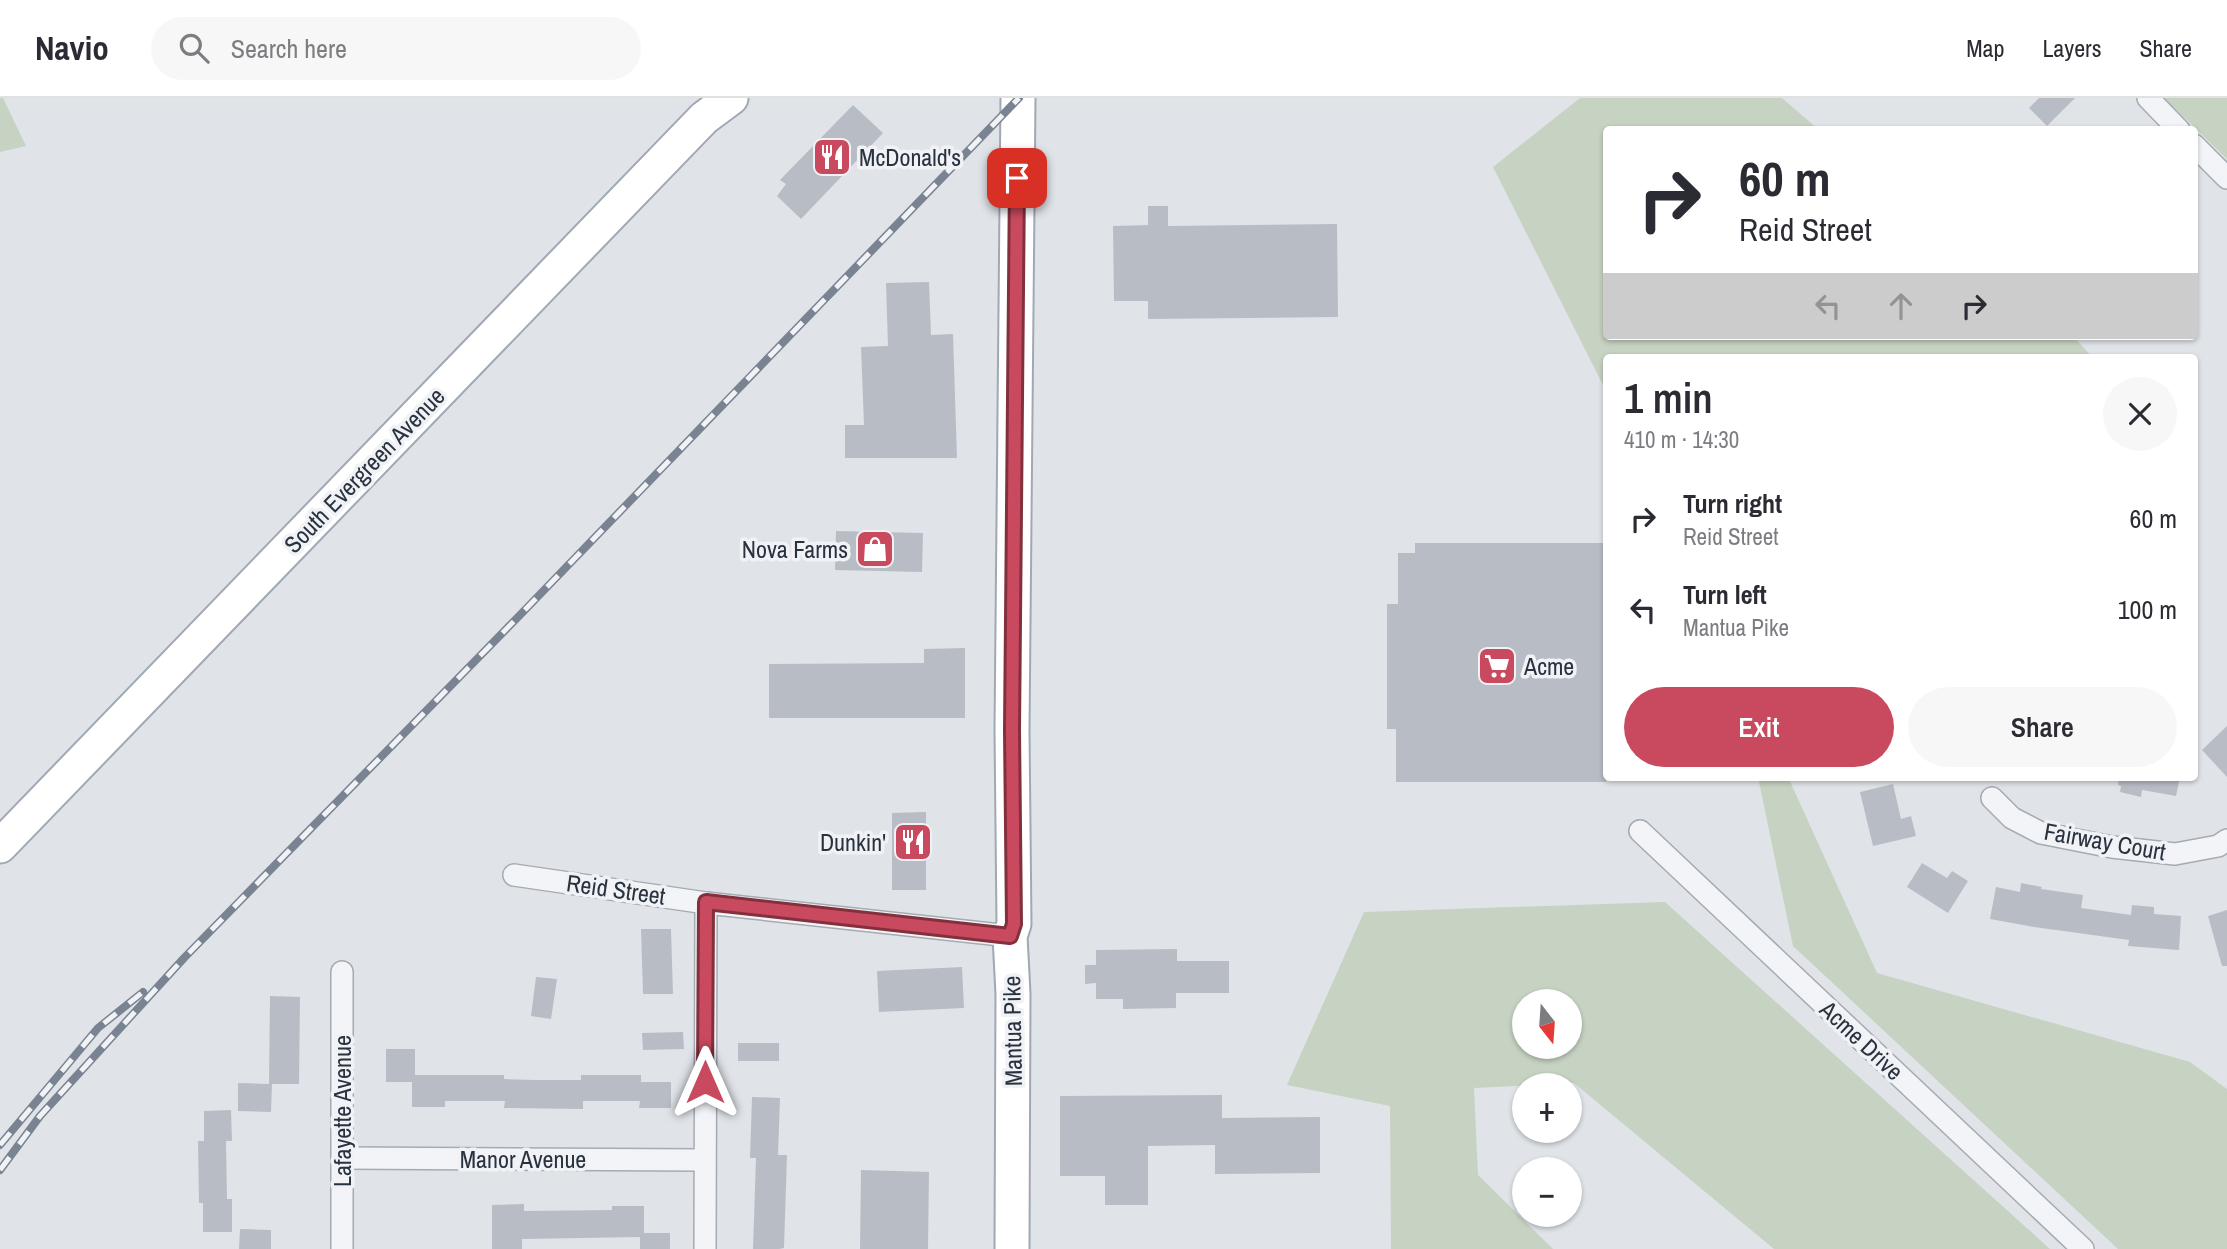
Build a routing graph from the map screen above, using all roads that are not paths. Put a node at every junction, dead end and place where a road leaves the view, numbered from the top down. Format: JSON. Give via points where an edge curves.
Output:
{"nodes":[{"id":1,"x":731,"y":98,"type":"edge"},
{"id":2,"x":1018,"y":98,"type":"edge"},
{"id":3,"x":2148,"y":98,"type":"edge"},
{"id":4,"x":708,"y":108,"type":"edge"},
{"id":5,"x":2175,"y":126,"type":"edge"},
{"id":6,"x":2198,"y":149,"type":"edge"},
{"id":7,"x":2227,"y":178,"type":"edge"},
{"id":8,"x":1992,"y":798,"type":"dead end"},
{"id":9,"x":1640,"y":831,"type":"dead end"},
{"id":10,"x":2227,"y":840,"type":"edge"},
{"id":11,"x":0,"y":845,"type":"edge"},
{"id":12,"x":514,"y":875,"type":"dead end"},
{"id":13,"x":706,"y":902,"type":"junction"},
{"id":14,"x":1010,"y":936,"type":"junction"},
{"id":15,"x":342,"y":972,"type":"dead end"},
{"id":16,"x":343,"y":1158,"type":"junction"},
{"id":17,"x":704,"y":1160,"type":"junction"},
{"id":18,"x":342,"y":1249,"type":"edge"},
{"id":19,"x":705,"y":1249,"type":"edge"},
{"id":20,"x":1012,"y":1249,"type":"edge"},
{"id":21,"x":2083,"y":1249,"type":"edge"}],
"edges":[{"from":1,"to":4,"type":"main road","name":"South Evergreen Avenue"},
{"from":2,"to":14,"type":"main road","name":"Mantua Pike","via":[[1014,924]]},
{"from":3,"to":5,"type":"street"},
{"from":4,"to":11,"type":"main road","name":"South Evergreen Avenue"},
{"from":6,"to":7,"type":"street"},
{"from":8,"to":10,"type":"street","name":"Fairway Court","via":[[2012,818],[2041,833],[2112,847],[2175,854]]},
{"from":9,"to":21,"type":"street","name":"Acme Drive"},
{"from":12,"to":13,"type":"street","name":"Reid Street"},
{"from":13,"to":14,"type":"street","name":"Reid Street"},
{"from":13,"to":17,"type":"street"},
{"from":14,"to":20,"type":"main road","name":"Mantua Pike"},
{"from":15,"to":16,"type":"street","name":"Lafayette Avenue"},
{"from":16,"to":17,"type":"street","name":"Manor Avenue"},
{"from":16,"to":18,"type":"street","name":"Lafayette Avenue"},
{"from":17,"to":19,"type":"street"}]}
